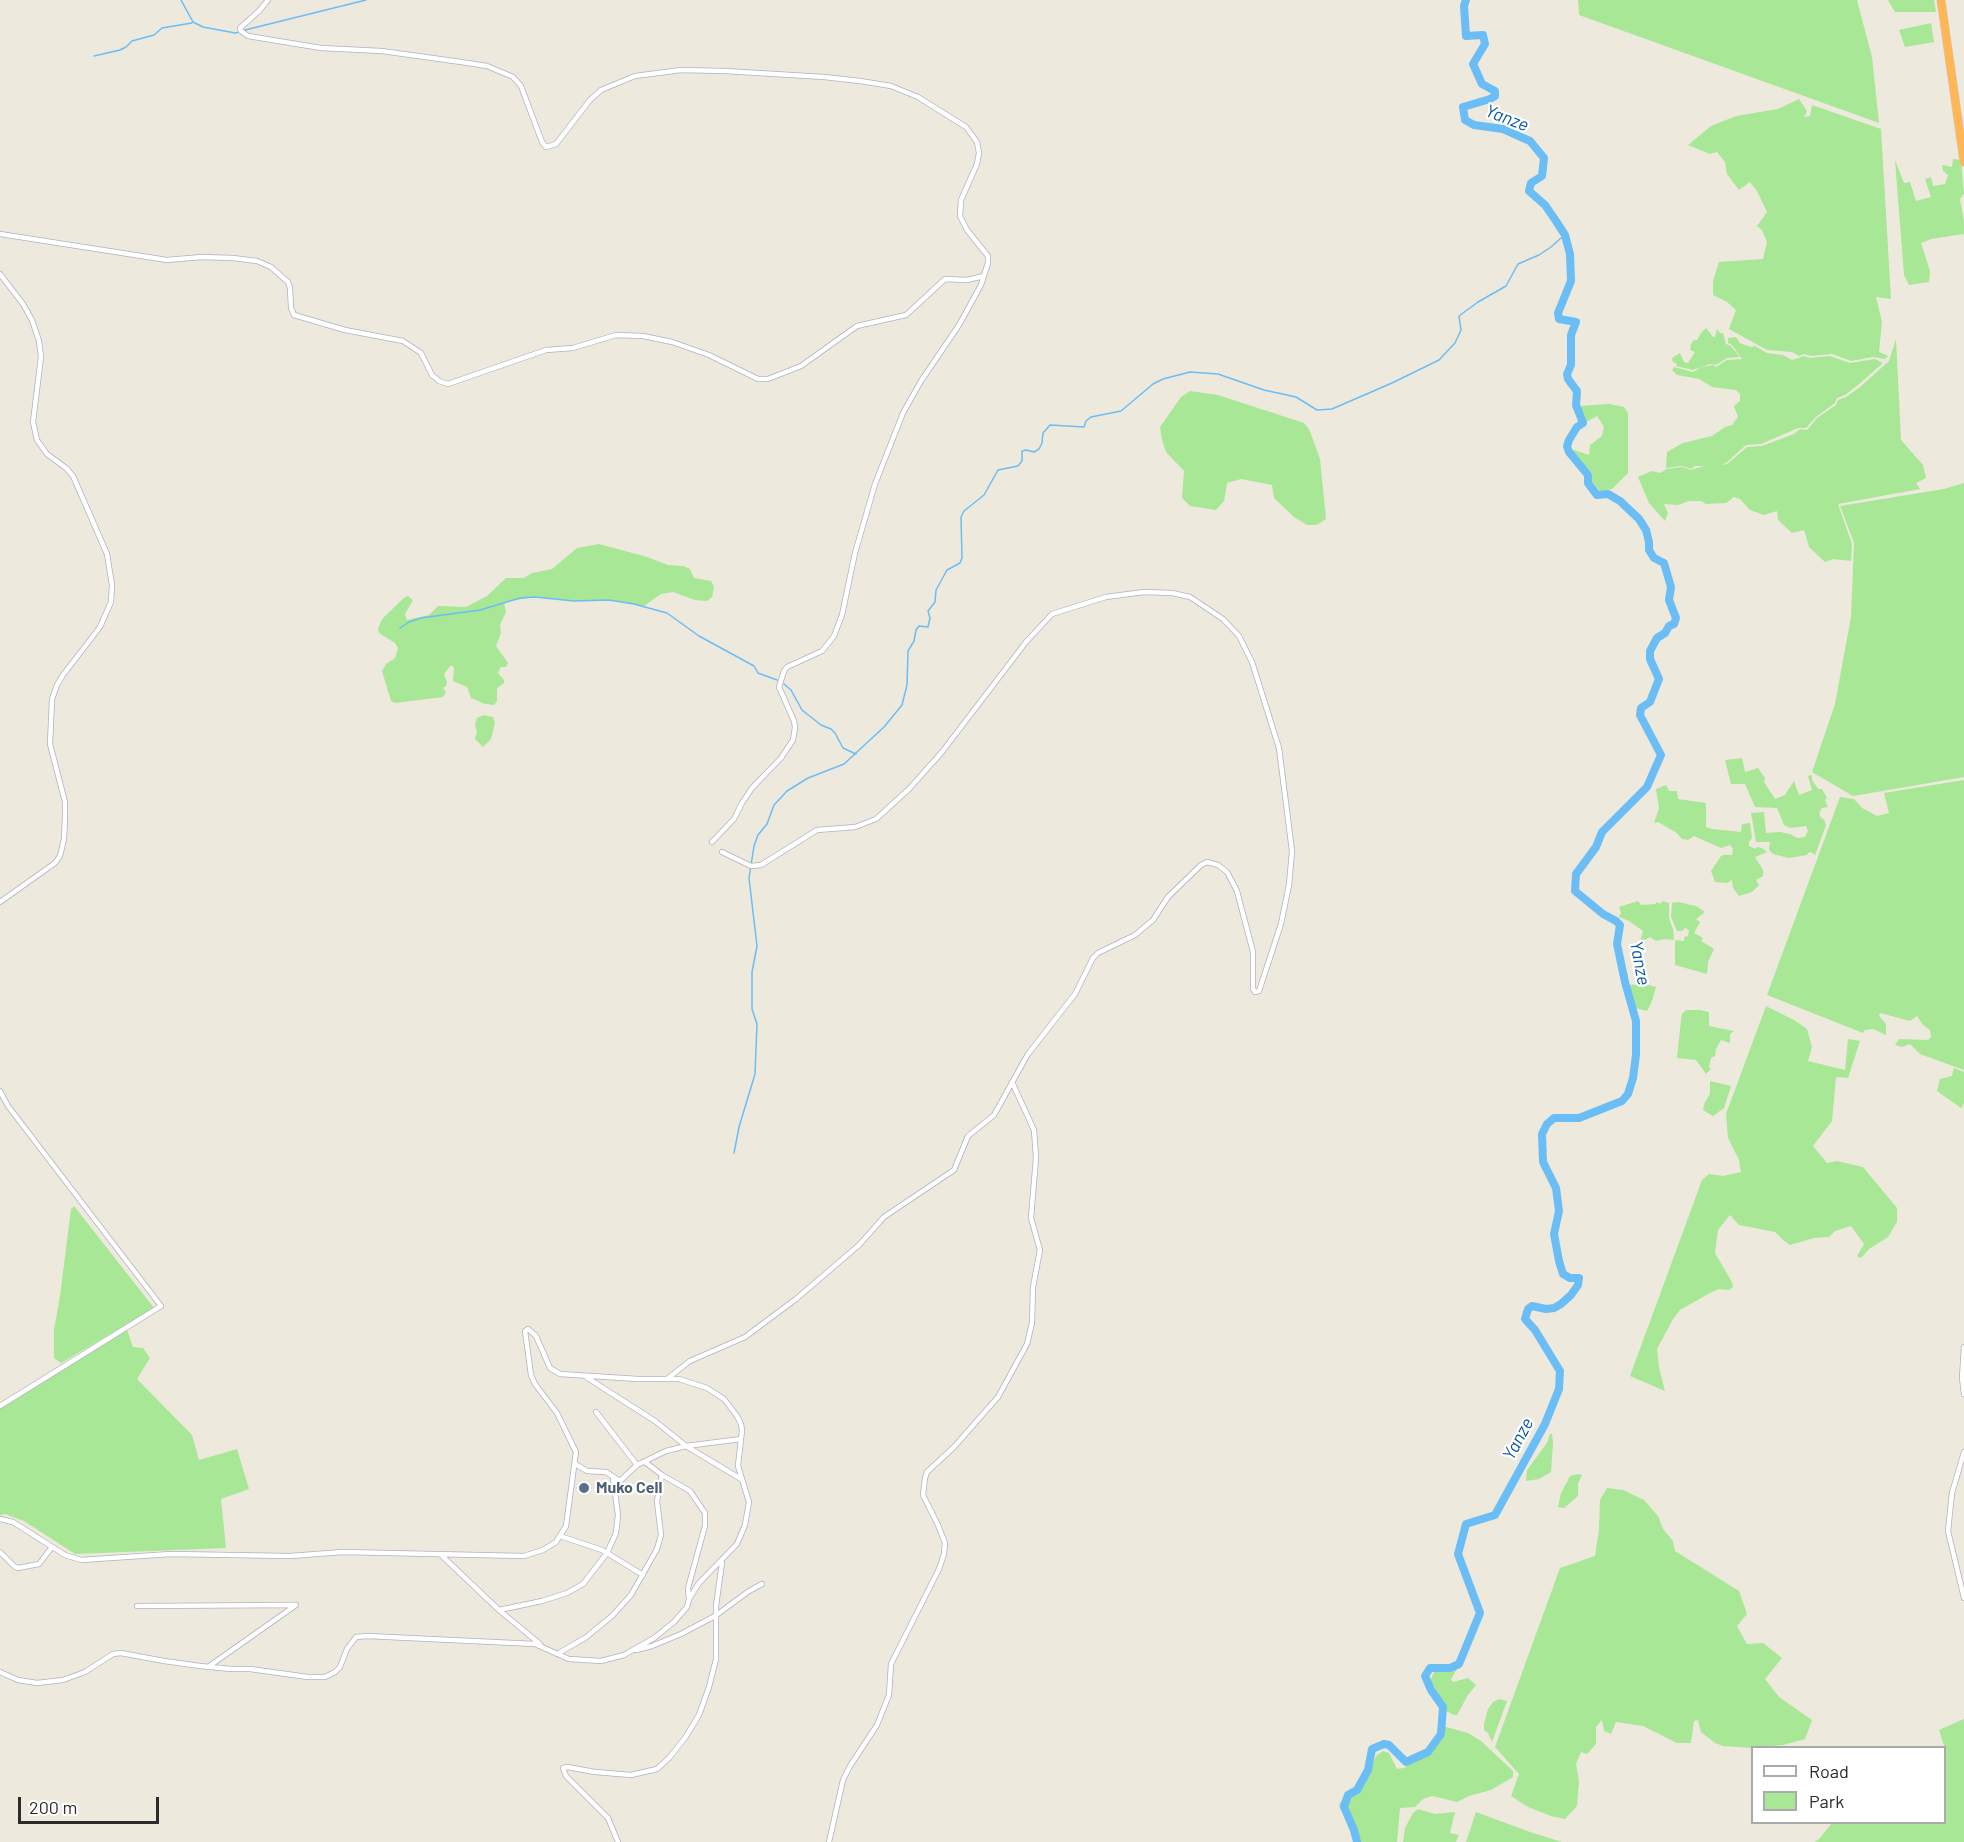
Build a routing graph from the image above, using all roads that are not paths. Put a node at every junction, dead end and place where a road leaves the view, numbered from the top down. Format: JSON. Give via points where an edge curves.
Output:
{"nodes":[{"id":1,"x":268,"y":0,"type":"edge"},
{"id":2,"x":1941,"y":0,"type":"edge"},
{"id":3,"x":1964,"y":162,"type":"edge"},
{"id":4,"x":0,"y":234,"type":"edge"},
{"id":5,"x":0,"y":274,"type":"edge"},
{"id":6,"x":984,"y":276,"type":"junction"},
{"id":7,"x":712,"y":842,"type":"dead end"},
{"id":8,"x":722,"y":852,"type":"dead end"},
{"id":9,"x":0,"y":902,"type":"edge"},
{"id":10,"x":1012,"y":1082,"type":"junction"},
{"id":11,"x":0,"y":1091,"type":"edge"},
{"id":12,"x":1964,"y":1347,"type":"edge"},
{"id":13,"x":583,"y":1375,"type":"junction"},
{"id":14,"x":668,"y":1378,"type":"junction"},
{"id":15,"x":1964,"y":1394,"type":"edge"},
{"id":16,"x":0,"y":1406,"type":"edge"},
{"id":17,"x":596,"y":1412,"type":"dead end"},
{"id":18,"x":741,"y":1439,"type":"junction"},
{"id":19,"x":686,"y":1446,"type":"junction"},
{"id":20,"x":1964,"y":1452,"type":"edge"},
{"id":21,"x":645,"y":1461,"type":"junction"},
{"id":22,"x":574,"y":1464,"type":"junction"},
{"id":23,"x":637,"y":1465,"type":"junction"},
{"id":24,"x":662,"y":1475,"type":"junction"},
{"id":25,"x":613,"y":1478,"type":"junction"},
{"id":26,"x":741,"y":1479,"type":"junction"},
{"id":27,"x":0,"y":1519,"type":"edge"},
{"id":28,"x":560,"y":1536,"type":"junction"},
{"id":29,"x":52,"y":1547,"type":"junction"},
{"id":30,"x":0,"y":1552,"type":"edge"},
{"id":31,"x":607,"y":1553,"type":"junction"},
{"id":32,"x":440,"y":1554,"type":"junction"},
{"id":33,"x":723,"y":1560,"type":"junction"},
{"id":34,"x":643,"y":1575,"type":"junction"},
{"id":35,"x":762,"y":1584,"type":"dead end"},
{"id":36,"x":1963,"y":1584,"type":"edge"},
{"id":37,"x":1964,"y":1598,"type":"edge"},
{"id":38,"x":689,"y":1599,"type":"junction"},
{"id":39,"x":137,"y":1606,"type":"dead end"},
{"id":40,"x":499,"y":1610,"type":"junction"},
{"id":41,"x":715,"y":1616,"type":"junction"},
{"id":42,"x":542,"y":1646,"type":"junction"},
{"id":43,"x":630,"y":1652,"type":"junction"},
{"id":44,"x":557,"y":1654,"type":"junction"},
{"id":45,"x":208,"y":1666,"type":"junction"},
{"id":46,"x":0,"y":1672,"type":"edge"},
{"id":47,"x":618,"y":1842,"type":"edge"},
{"id":48,"x":829,"y":1842,"type":"edge"}],
"edges":[{"from":1,"to":6,"type":"street","via":[[240,28],[248,36],[487,66],[513,77],[526,95],[542,142],[549,147],[556,144],[601,90],[623,79],[652,73],[725,71],[891,86],[966,127],[977,142],[977,164],[961,200],[960,216],[967,231],[986,252]]},
{"from":2,"to":3,"type":"highway"},
{"from":4,"to":6,"type":"street","via":[[167,260],[202,257],[257,261],[288,282],[294,315],[345,330],[403,340],[421,353],[438,381],[448,384],[546,350],[573,348],[616,335],[672,342],[758,379],[768,379],[801,366],[857,326],[906,315],[945,279]]},
{"from":5,"to":9,"type":"street","via":[[23,304],[39,341],[41,357],[33,422],[37,440],[73,476],[107,554],[112,585],[111,602],[100,627],[63,675],[52,699],[50,744],[65,817],[60,856]]},
{"from":6,"to":7,"type":"street","via":[[959,325],[903,413],[868,506],[834,636],[822,651],[784,671],[779,687],[794,720],[793,740]]},
{"from":8,"to":10,"type":"street","via":[[751,866],[761,865],[817,830],[855,827],[876,819],[942,752],[1052,614],[1106,597],[1144,592],[1190,597],[1223,619],[1239,636],[1264,695],[1279,748],[1292,851],[1281,924],[1262,986],[1257,992],[1253,989],[1253,952],[1237,891],[1227,872],[1207,862],[1168,897],[1153,920],[1135,935],[1093,958],[1075,994],[1028,1054]]},
{"from":10,"to":14,"type":"street","via":[[994,1115],[968,1136],[954,1170],[884,1217],[859,1245],[745,1337],[690,1361]]},
{"from":10,"to":48,"type":"street","via":[[1034,1130],[1036,1158],[1031,1218],[1040,1250],[1027,1344],[998,1397],[927,1472],[923,1495],[945,1543],[944,1554],[891,1664],[889,1695],[877,1725],[843,1780]]},
{"from":11,"to":16,"type":"street","via":[[161,1306]]},
{"from":12,"to":15,"type":"street"},
{"from":13,"to":14,"type":"street"},
{"from":13,"to":19,"type":"street"},
{"from":13,"to":22,"type":"street","via":[[560,1374],[550,1368],[533,1331],[525,1331],[531,1375],[574,1447]]},
{"from":14,"to":18,"type":"street","via":[[696,1384],[724,1399],[741,1424]]},
{"from":17,"to":23,"type":"street"},
{"from":18,"to":19,"type":"street"},
{"from":18,"to":26,"type":"street"},
{"from":19,"to":21,"type":"street"},
{"from":19,"to":26,"type":"street"},
{"from":20,"to":36,"type":"street","via":[[1952,1493],[1948,1531]]},
{"from":21,"to":23,"type":"street"},
{"from":21,"to":24,"type":"street"},
{"from":22,"to":25,"type":"street","via":[[587,1471],[606,1472]]},
{"from":22,"to":28,"type":"street","via":[[569,1512]]},
{"from":23,"to":25,"type":"street","via":[[624,1479]]},
{"from":24,"to":34,"type":"street","via":[[657,1501],[661,1535]]},
{"from":24,"to":38,"type":"street","via":[[690,1491],[705,1513]]},
{"from":25,"to":31,"type":"street","via":[[618,1515],[616,1533]]},
{"from":26,"to":33,"type":"street","via":[[749,1502],[745,1525],[738,1544]]},
{"from":27,"to":29,"type":"street","via":[[13,1522]]},
{"from":28,"to":31,"type":"street"},
{"from":28,"to":32,"type":"street","via":[[543,1550],[524,1556]]},
{"from":29,"to":30,"type":"street","via":[[39,1564],[18,1568]]},
{"from":29,"to":32,"type":"street","via":[[81,1560],[171,1554]]},
{"from":31,"to":34,"type":"street"},
{"from":31,"to":40,"type":"street","via":[[583,1584],[567,1593]]},
{"from":32,"to":40,"type":"street"},
{"from":33,"to":38,"type":"street"},
{"from":33,"to":41,"type":"street"},
{"from":34,"to":44,"type":"street","via":[[631,1596],[612,1616]]},
{"from":35,"to":41,"type":"street"},
{"from":36,"to":37,"type":"street"},
{"from":38,"to":43,"type":"street","via":[[674,1622]]},
{"from":39,"to":45,"type":"street","via":[[296,1605]]},
{"from":40,"to":42,"type":"street"},
{"from":41,"to":43,"type":"street","via":[[672,1638]]},
{"from":41,"to":47,"type":"street","via":[[716,1659],[709,1687],[699,1715],[669,1758],[657,1769],[631,1775],[563,1768],[566,1776],[608,1818]]},
{"from":42,"to":44,"type":"street"},
{"from":42,"to":45,"type":"street","via":[[361,1636],[355,1638],[340,1667],[325,1677]]},
{"from":43,"to":44,"type":"street","via":[[601,1661],[569,1659]]},
{"from":45,"to":46,"type":"street","via":[[121,1653],[63,1680],[38,1683]]}]}
